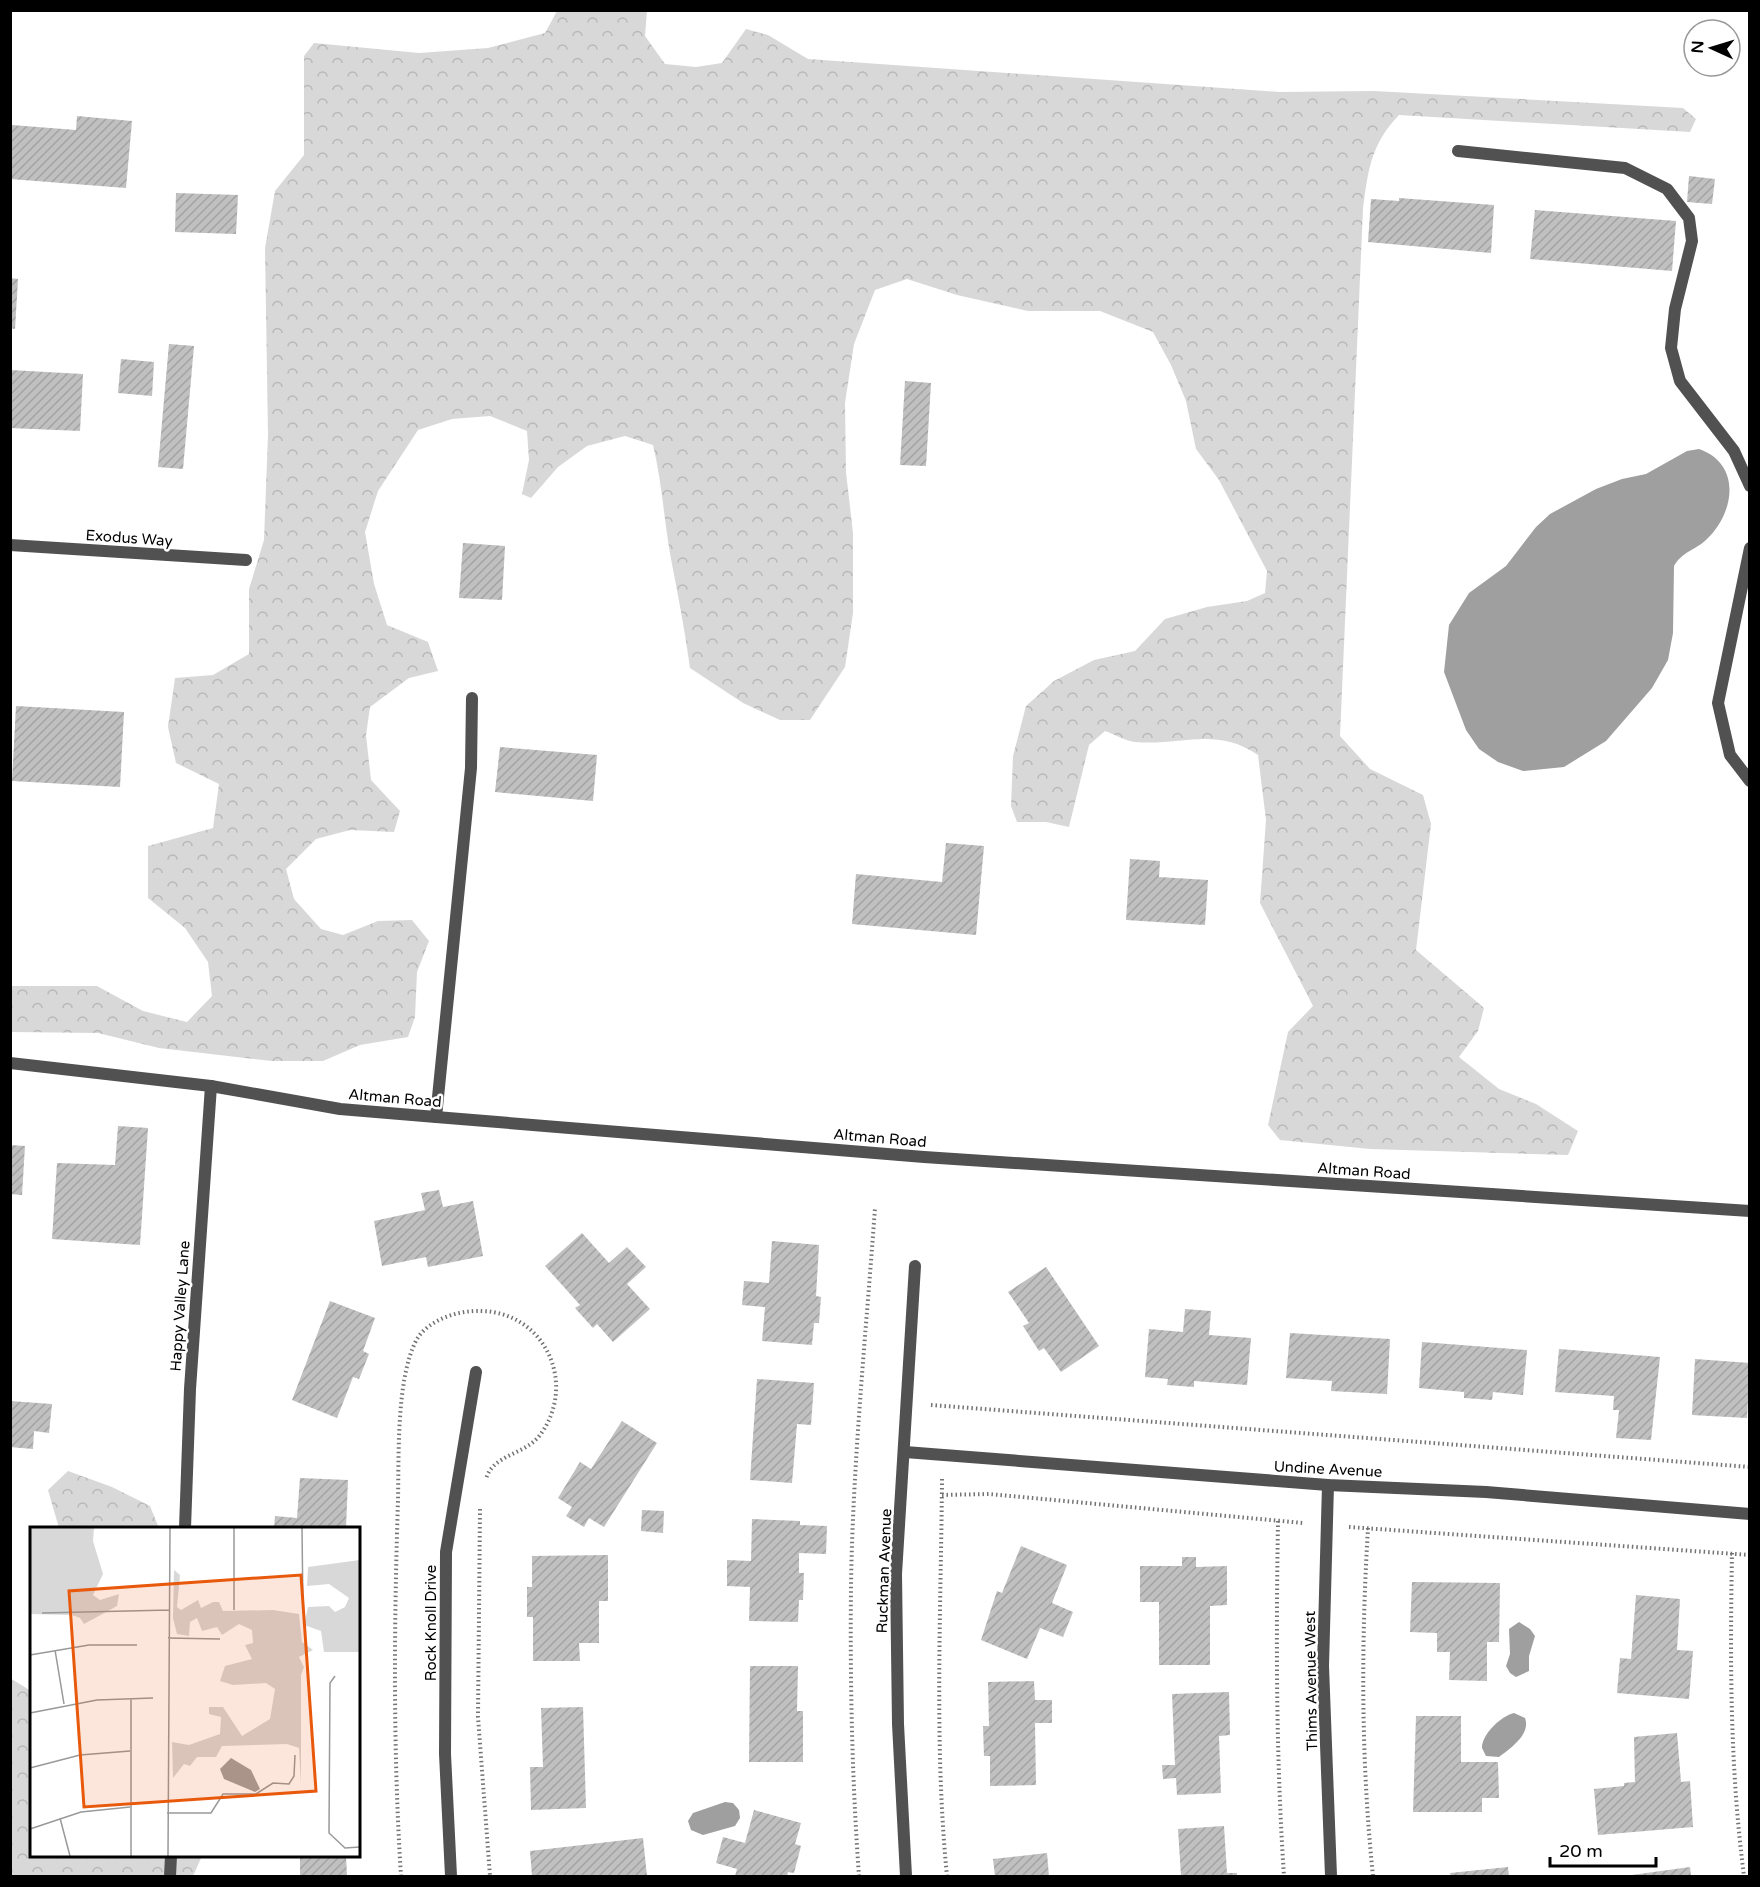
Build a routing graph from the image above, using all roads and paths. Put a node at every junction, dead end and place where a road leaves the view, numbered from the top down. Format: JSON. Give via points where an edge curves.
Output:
{"nodes":[{"id":1,"x":1458,"y":151,"type":"dead end"},
{"id":2,"x":1749,"y":486,"type":"edge"},
{"id":3,"x":10,"y":545,"type":"edge"},
{"id":4,"x":1749,"y":548,"type":"edge"},
{"id":5,"x":246,"y":560,"type":"dead end"},
{"id":6,"x":472,"y":698,"type":"dead end"},
{"id":7,"x":1749,"y":781,"type":"edge"},
{"id":8,"x":10,"y":1063,"type":"edge"},
{"id":9,"x":211,"y":1086,"type":"junction"},
{"id":10,"x":436,"y":1117,"type":"junction"},
{"id":11,"x":875,"y":1208,"type":"dead end"},
{"id":12,"x":1749,"y":1211,"type":"edge"},
{"id":13,"x":915,"y":1266,"type":"dead end"},
{"id":14,"x":476,"y":1372,"type":"dead end"},
{"id":15,"x":907,"y":1404,"type":"junction"},
{"id":16,"x":905,"y":1452,"type":"junction"},
{"id":17,"x":945,"y":1455,"type":"junction"},
{"id":18,"x":1749,"y":1467,"type":"edge"},
{"id":19,"x":1328,"y":1485,"type":"junction"},
{"id":20,"x":1749,"y":1514,"type":"edge"},
{"id":21,"x":1278,"y":1521,"type":"dead end"},
{"id":22,"x":185,"y":1527,"type":"edge"},
{"id":23,"x":1368,"y":1528,"type":"dead end"},
{"id":24,"x":1732,"y":1553,"type":"dead end"},
{"id":25,"x":171,"y":1857,"type":"edge"},
{"id":26,"x":170,"y":1876,"type":"edge"},
{"id":27,"x":451,"y":1876,"type":"edge"},
{"id":28,"x":859,"y":1876,"type":"edge"},
{"id":29,"x":906,"y":1876,"type":"edge"},
{"id":30,"x":947,"y":1876,"type":"edge"},
{"id":31,"x":1284,"y":1876,"type":"edge"},
{"id":32,"x":1331,"y":1876,"type":"edge"},
{"id":33,"x":1373,"y":1876,"type":"edge"},
{"id":34,"x":1744,"y":1876,"type":"edge"}],
"edges":[{"from":1,"to":2,"type":"street","via":[[1625,168],[1667,189],[1689,218],[1692,241],[1675,309],[1671,348],[1680,381],[1734,451]]},
{"from":3,"to":5,"type":"street","name":"Exodus Way"},
{"from":4,"to":7,"type":"street","via":[[1718,703],[1730,754]]},
{"from":6,"to":10,"type":"street","via":[[471,768]]},
{"from":8,"to":9,"type":"street","name":"Altman Road"},
{"from":9,"to":10,"type":"street","name":"Altman Road","via":[[340,1109]]},
{"from":9,"to":22,"type":"street","name":"Happy Valley Lane","via":[[190,1389]]},
{"from":10,"to":12,"type":"street","name":"Altman Road","via":[[924,1157]]},
{"from":11,"to":28,"type":"path","via":[[855,1468],[851,1585]]},
{"from":13,"to":15,"type":"street","name":"Ruckman Avenue"},
{"from":14,"to":27,"type":"street","name":"Rock Knoll Drive","via":[[446,1552],[445,1754]]},
{"from":15,"to":16,"type":"street","name":"Ruckman Avenue"},
{"from":15,"to":18,"type":"path"},
{"from":16,"to":17,"type":"street","name":"Undine Avenue"},
{"from":16,"to":29,"type":"street","name":"Ruckman Avenue","via":[[896,1574]]},
{"from":17,"to":19,"type":"street","name":"Undine Avenue"},
{"from":17,"to":30,"type":"path","via":[[940,1703]]},
{"from":19,"to":20,"type":"street","name":"Undine Avenue","via":[[1486,1492]]},
{"from":19,"to":32,"type":"street","name":"Thims Avenue West","via":[[1323,1666]]},
{"from":21,"to":31,"type":"path","via":[[1277,1780]]},
{"from":23,"to":33,"type":"path","via":[[1363,1601],[1365,1801]]},
{"from":24,"to":34,"type":"path","via":[[1735,1796]]},
{"from":25,"to":26,"type":"street"}]}
